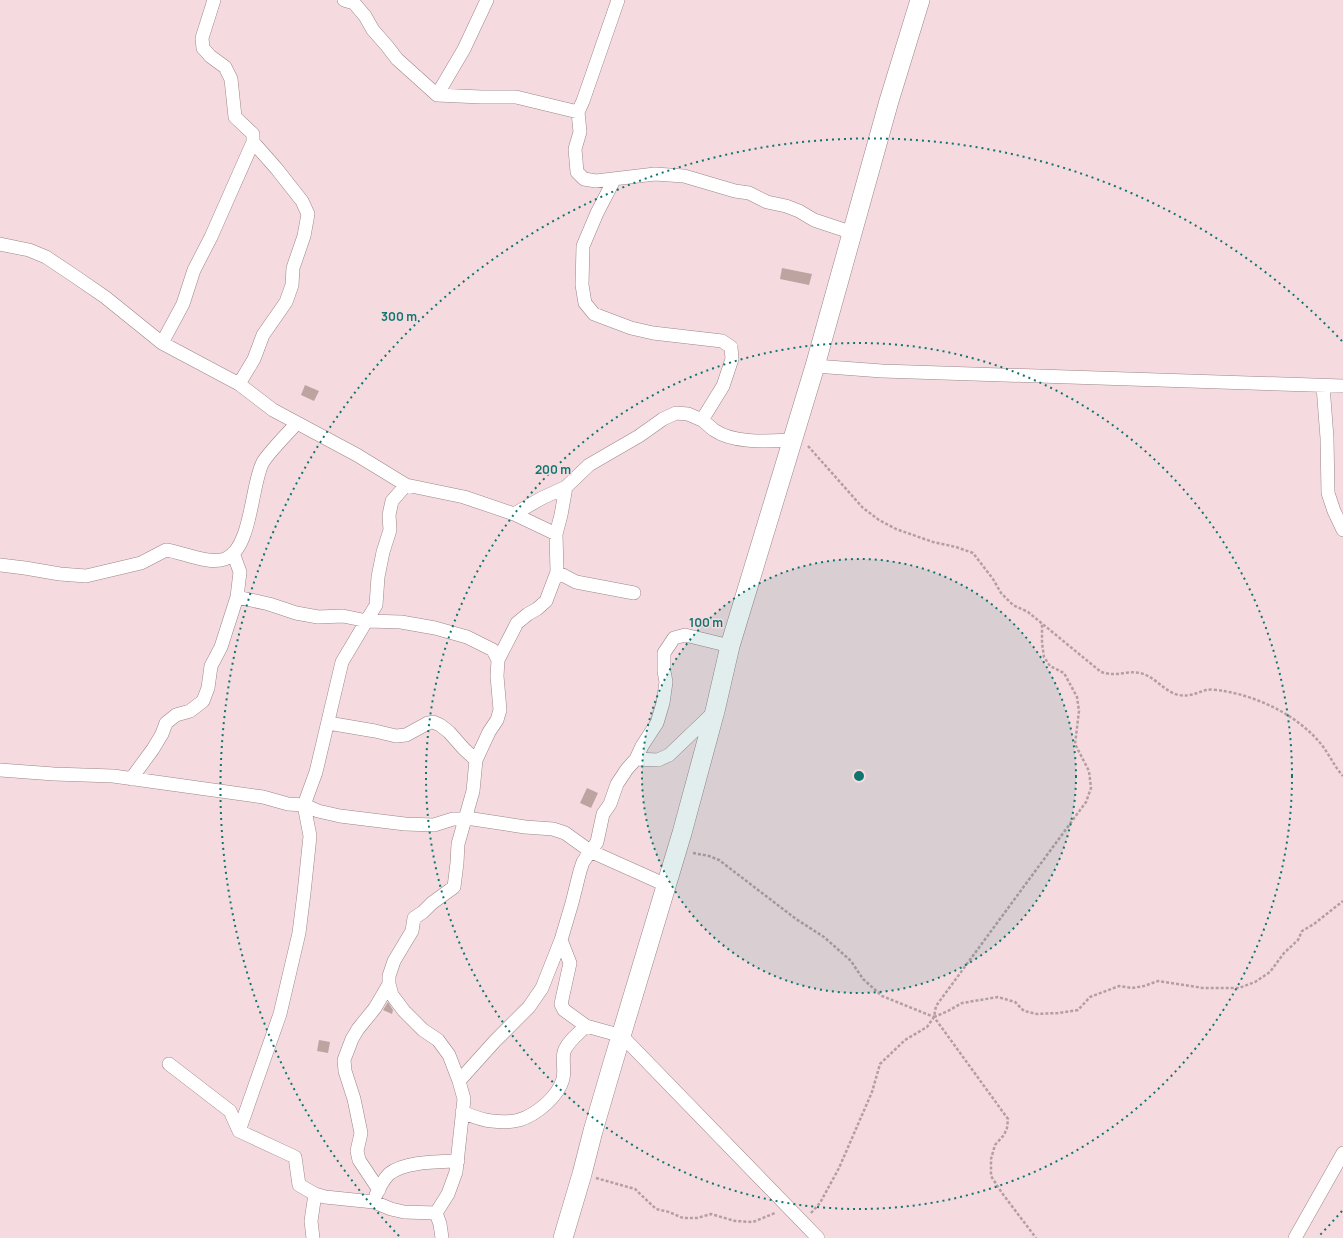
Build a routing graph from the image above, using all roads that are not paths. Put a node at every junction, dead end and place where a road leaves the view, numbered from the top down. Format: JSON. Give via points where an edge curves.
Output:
{"nodes":[{"id":1,"x":214,"y":0,"type":"edge"},
{"id":2,"x":344,"y":0,"type":"edge"},
{"id":3,"x":487,"y":0,"type":"edge"},
{"id":4,"x":618,"y":0,"type":"edge"},
{"id":5,"x":920,"y":0,"type":"edge"},
{"id":6,"x":437,"y":95,"type":"junction"},
{"id":7,"x":578,"y":112,"type":"junction"},
{"id":8,"x":253,"y":142,"type":"junction"},
{"id":9,"x":614,"y":180,"type":"junction"},
{"id":10,"x":853,"y":233,"type":"junction"},
{"id":11,"x":0,"y":244,"type":"edge"},
{"id":12,"x":162,"y":343,"type":"junction"},
{"id":13,"x":815,"y":366,"type":"junction"},
{"id":14,"x":239,"y":384,"type":"junction"},
{"id":15,"x":1323,"y":386,"type":"junction"},
{"id":16,"x":1343,"y":386,"type":"edge"},
{"id":17,"x":702,"y":420,"type":"junction"},
{"id":18,"x":297,"y":423,"type":"junction"},
{"id":19,"x":792,"y":440,"type":"junction"},
{"id":20,"x":406,"y":485,"type":"junction"},
{"id":21,"x":566,"y":488,"type":"junction"},
{"id":22,"x":514,"y":514,"type":"junction"},
{"id":23,"x":1343,"y":530,"type":"edge"},
{"id":24,"x":556,"y":534,"type":"junction"},
{"id":25,"x":233,"y":553,"type":"junction"},
{"id":26,"x":0,"y":565,"type":"edge"},
{"id":27,"x":557,"y":572,"type":"junction"},
{"id":28,"x":634,"y":593,"type":"dead end"},
{"id":29,"x":237,"y":597,"type":"junction"},
{"id":30,"x":367,"y":621,"type":"junction"},
{"id":31,"x":730,"y":646,"type":"junction"},
{"id":32,"x":498,"y":660,"type":"junction"},
{"id":33,"x":715,"y":711,"type":"junction"},
{"id":34,"x":328,"y":723,"type":"junction"},
{"id":35,"x":636,"y":759,"type":"junction"},
{"id":36,"x":476,"y":760,"type":"junction"},
{"id":37,"x":0,"y":770,"type":"edge"},
{"id":38,"x":131,"y":779,"type":"junction"},
{"id":39,"x":304,"y":805,"type":"junction"},
{"id":40,"x":464,"y":818,"type":"junction"},
{"id":41,"x":590,"y":851,"type":"junction"},
{"id":42,"x":666,"y":885,"type":"junction"},
{"id":43,"x":561,"y":940,"type":"junction"},
{"id":44,"x":388,"y":984,"type":"junction"},
{"id":45,"x":586,"y":1026,"type":"junction"},
{"id":46,"x":622,"y":1036,"type":"junction"},
{"id":47,"x":169,"y":1064,"type":"dead end"},
{"id":48,"x":459,"y":1081,"type":"junction"},
{"id":49,"x":462,"y":1112,"type":"junction"},
{"id":50,"x":239,"y":1131,"type":"junction"},
{"id":51,"x":1343,"y":1153,"type":"edge"},
{"id":52,"x":458,"y":1161,"type":"junction"},
{"id":53,"x":379,"y":1190,"type":"junction"},
{"id":54,"x":315,"y":1194,"type":"junction"},
{"id":55,"x":374,"y":1202,"type":"junction"},
{"id":56,"x":436,"y":1213,"type":"junction"},
{"id":57,"x":313,"y":1238,"type":"edge"},
{"id":58,"x":442,"y":1238,"type":"edge"},
{"id":59,"x":563,"y":1238,"type":"edge"},
{"id":60,"x":818,"y":1238,"type":"edge"},
{"id":61,"x":1295,"y":1238,"type":"edge"}],
"edges":[{"from":1,"to":8,"type":"street","via":[[202,38],[203,48],[225,67],[231,80],[234,117],[253,134]]},
{"from":2,"to":6,"type":"street","via":[[354,3],[396,59]]},
{"from":3,"to":6,"type":"street","via":[[464,49]]},
{"from":4,"to":7,"type":"street"},
{"from":5,"to":10,"type":"main road"},
{"from":6,"to":7,"type":"street","via":[[516,97]]},
{"from":7,"to":9,"type":"street","via":[[580,132],[575,149],[577,172],[584,179]]},
{"from":8,"to":12,"type":"street","via":[[194,270],[183,304]]},
{"from":8,"to":14,"type":"street","via":[[302,201],[308,214],[286,302],[263,334],[254,359]]},
{"from":9,"to":10,"type":"street","via":[[655,174],[684,176],[749,193]]},
{"from":9,"to":17,"type":"street","via":[[583,246],[582,285],[586,303],[594,314],[631,328],[722,341],[731,347],[732,360],[723,386]]},
{"from":10,"to":13,"type":"main road"},
{"from":11,"to":12,"type":"street","via":[[29,250],[46,257],[105,297]]},
{"from":12,"to":14,"type":"street"},
{"from":13,"to":15,"type":"street","via":[[882,371]]},
{"from":13,"to":19,"type":"main road"},
{"from":14,"to":18,"type":"street","via":[[273,410]]},
{"from":15,"to":16,"type":"street"},
{"from":15,"to":23,"type":"street","via":[[1328,492]]},
{"from":17,"to":19,"type":"street","via":[[714,431],[731,438],[761,441]]},
{"from":17,"to":21,"type":"street","via":[[688,414],[676,413],[663,419],[589,465]]},
{"from":18,"to":20,"type":"street"},
{"from":18,"to":25,"type":"street","via":[[264,461],[258,474],[253,506],[246,527],[239,546]]},
{"from":19,"to":31,"type":"main road"},
{"from":20,"to":22,"type":"street","via":[[464,497]]},
{"from":20,"to":30,"type":"street","via":[[392,501],[390,530],[378,577],[376,605]]},
{"from":21,"to":22,"type":"street"},
{"from":21,"to":24,"type":"street"},
{"from":22,"to":24,"type":"street"},
{"from":24,"to":27,"type":"street"},
{"from":25,"to":26,"type":"street","via":[[225,559],[212,560],[166,550],[142,563],[86,576]]},
{"from":25,"to":29,"type":"street","via":[[240,572]]},
{"from":27,"to":28,"type":"street","via":[[576,582]]},
{"from":27,"to":32,"type":"street","via":[[546,601],[517,623]]},
{"from":29,"to":30,"type":"street","via":[[296,613],[318,617],[343,616]]},
{"from":29,"to":38,"type":"street","via":[[221,647],[211,666],[203,701],[166,723],[159,739]]},
{"from":30,"to":32,"type":"street","via":[[394,621],[467,637],[493,650]]},
{"from":30,"to":34,"type":"street","via":[[342,662]]},
{"from":31,"to":33,"type":"main road"},
{"from":31,"to":35,"type":"street","via":[[685,635],[674,638],[664,653],[666,682],[657,723]]},
{"from":32,"to":36,"type":"street","via":[[500,710]]},
{"from":33,"to":35,"type":"street","via":[[669,756],[658,760]]},
{"from":33,"to":42,"type":"main road"},
{"from":34,"to":36,"type":"street","via":[[396,736],[406,735],[433,722],[449,732]]},
{"from":34,"to":39,"type":"street","via":[[316,772]]},
{"from":35,"to":41,"type":"street","via":[[617,784],[610,804],[603,814],[597,842]]},
{"from":36,"to":40,"type":"street","via":[[473,791]]},
{"from":37,"to":38,"type":"street"},
{"from":38,"to":39,"type":"street"},
{"from":39,"to":40,"type":"street","via":[[340,816],[405,824],[434,824]]},
{"from":39,"to":50,"type":"street","via":[[310,836],[298,933],[280,1014]]},
{"from":40,"to":41,"type":"street","via":[[553,829],[565,833]]},
{"from":40,"to":44,"type":"street","via":[[458,844],[454,887],[414,918],[412,931],[394,961]]},
{"from":41,"to":42,"type":"street"},
{"from":41,"to":43,"type":"street","via":[[583,862]]},
{"from":42,"to":46,"type":"main road"},
{"from":43,"to":45,"type":"street","via":[[570,963],[561,1004],[564,1010]]},
{"from":43,"to":48,"type":"street","via":[[542,988],[529,1007]]},
{"from":44,"to":48,"type":"street","via":[[392,995],[404,1011],[423,1030],[438,1040],[449,1055]]},
{"from":44,"to":53,"type":"street","via":[[375,1008],[358,1028],[344,1060],[361,1134],[357,1152],[359,1160]]},
{"from":45,"to":46,"type":"street"},
{"from":45,"to":49,"type":"street","via":[[564,1051],[563,1079],[544,1106],[519,1120],[503,1122],[477,1118]]},
{"from":46,"to":59,"type":"main road"},
{"from":46,"to":60,"type":"street"},
{"from":47,"to":50,"type":"street","via":[[230,1111]]},
{"from":48,"to":49,"type":"street","via":[[464,1099]]},
{"from":49,"to":52,"type":"street"},
{"from":50,"to":54,"type":"street","via":[[295,1157],[300,1185]]},
{"from":51,"to":61,"type":"street"},
{"from":52,"to":53,"type":"street","via":[[404,1166],[390,1174]]},
{"from":52,"to":56,"type":"street","via":[[448,1194]]},
{"from":53,"to":55,"type":"street"},
{"from":54,"to":55,"type":"street"},
{"from":54,"to":57,"type":"street","via":[[311,1221]]},
{"from":55,"to":56,"type":"street","via":[[404,1212]]},
{"from":56,"to":58,"type":"street"}]}
